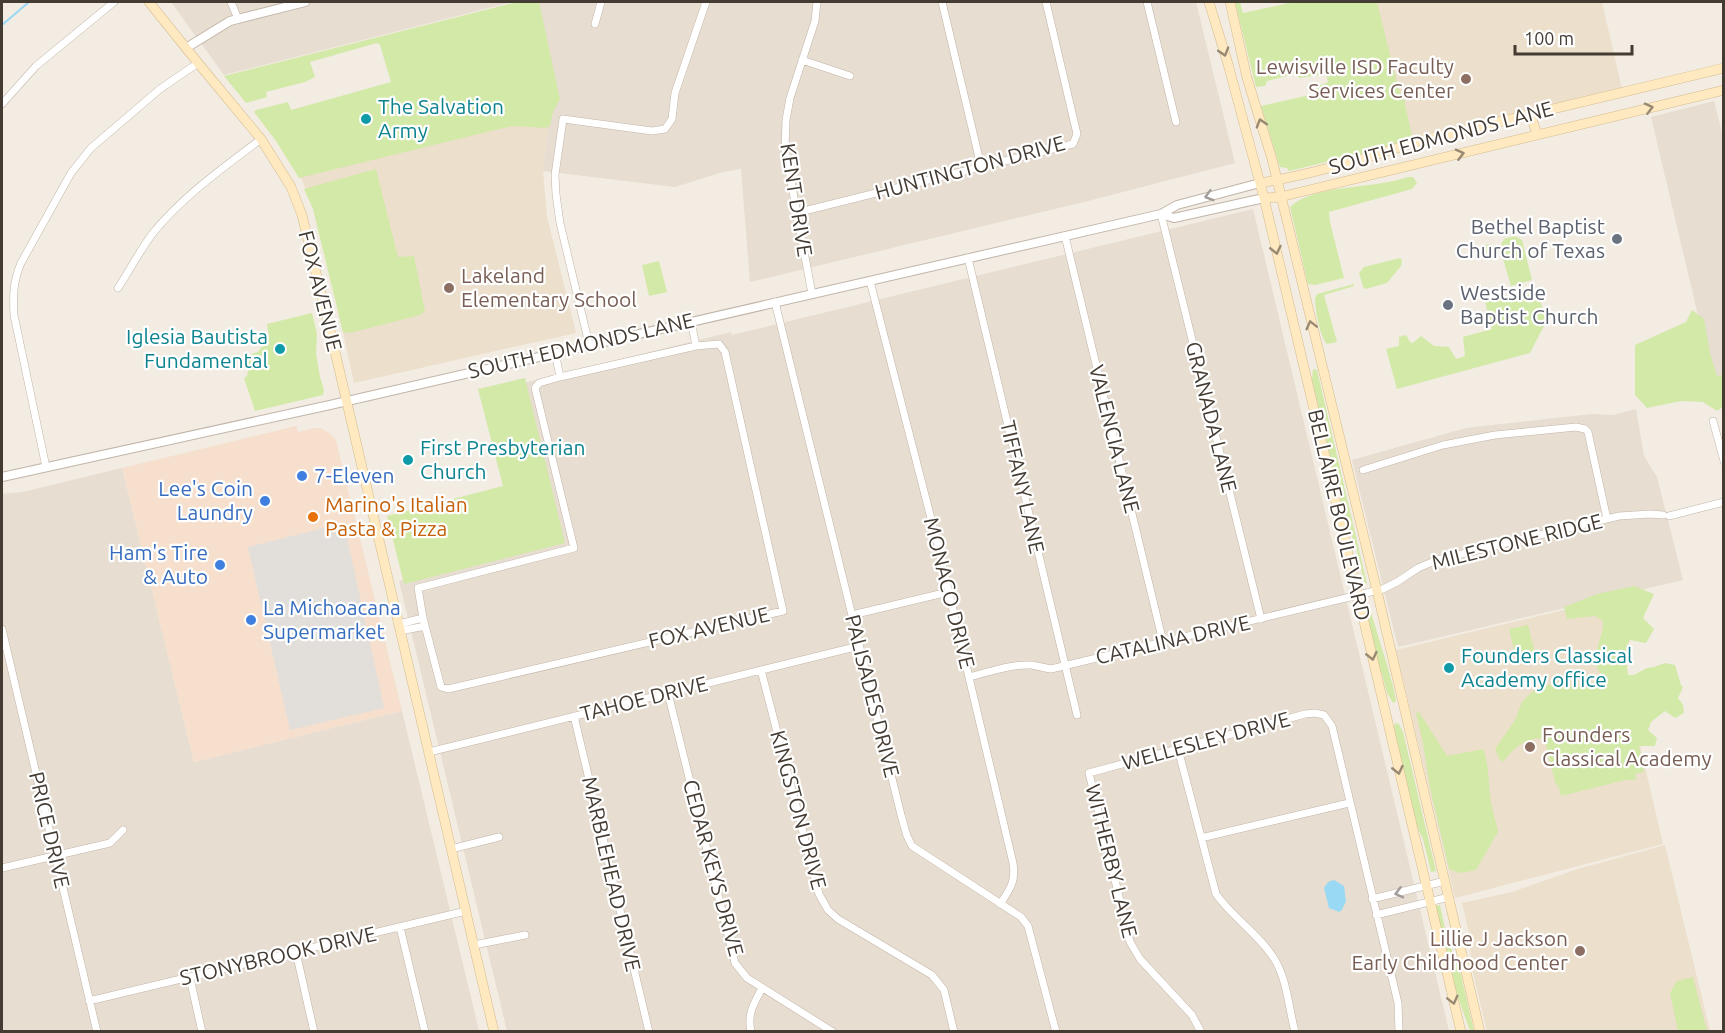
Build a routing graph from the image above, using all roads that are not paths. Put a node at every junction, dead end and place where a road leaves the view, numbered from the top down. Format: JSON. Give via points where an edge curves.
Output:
{"nodes":[{"id":1,"x":114,"y":2,"type":"edge"},
{"id":2,"x":149,"y":2,"type":"edge"},
{"id":3,"x":231,"y":2,"type":"edge"},
{"id":4,"x":305,"y":2,"type":"edge"},
{"id":5,"x":601,"y":2,"type":"edge"},
{"id":6,"x":706,"y":2,"type":"edge"},
{"id":7,"x":817,"y":2,"type":"edge"},
{"id":8,"x":942,"y":2,"type":"edge"},
{"id":9,"x":1046,"y":2,"type":"edge"},
{"id":10,"x":1148,"y":2,"type":"edge"},
{"id":11,"x":1209,"y":2,"type":"edge"},
{"id":12,"x":1230,"y":2,"type":"edge"},
{"id":13,"x":238,"y":19,"type":"junction"},
{"id":14,"x":595,"y":24,"type":"dead end"},
{"id":15,"x":186,"y":48,"type":"junction"},
{"id":16,"x":802,"y":60,"type":"junction"},
{"id":17,"x":198,"y":63,"type":"junction"},
{"id":18,"x":1724,"y":68,"type":"edge"},
{"id":19,"x":850,"y":76,"type":"dead end"},
{"id":20,"x":1724,"y":90,"type":"edge"},
{"id":21,"x":2,"y":104,"type":"edge"},
{"id":22,"x":1531,"y":114,"type":"junction"},
{"id":23,"x":1176,"y":122,"type":"dead end"},
{"id":24,"x":1537,"y":135,"type":"junction"},
{"id":25,"x":261,"y":139,"type":"junction"},
{"id":26,"x":1415,"y":142,"type":"junction"},
{"id":27,"x":1421,"y":163,"type":"junction"},
{"id":28,"x":981,"y":166,"type":"junction"},
{"id":29,"x":1276,"y":180,"type":"junction"},
{"id":30,"x":1260,"y":183,"type":"junction"},
{"id":31,"x":1280,"y":197,"type":"junction"},
{"id":32,"x":1264,"y":198,"type":"junction"},
{"id":33,"x":796,"y":213,"type":"junction"},
{"id":34,"x":1161,"y":214,"type":"junction"},
{"id":35,"x":1065,"y":236,"type":"junction"},
{"id":36,"x":968,"y":258,"type":"junction"},
{"id":37,"x":870,"y":280,"type":"junction"},
{"id":38,"x":118,"y":288,"type":"dead end"},
{"id":39,"x":812,"y":294,"type":"junction"},
{"id":40,"x":775,"y":302,"type":"junction"},
{"id":41,"x":691,"y":321,"type":"junction"},
{"id":42,"x":589,"y":344,"type":"junction"},
{"id":43,"x":696,"y":346,"type":"junction"},
{"id":44,"x":555,"y":352,"type":"junction"},
{"id":45,"x":1319,"y":356,"type":"junction"},
{"id":46,"x":1303,"y":360,"type":"junction"},
{"id":47,"x":560,"y":377,"type":"junction"},
{"id":48,"x":346,"y":400,"type":"junction"},
{"id":49,"x":1713,"y":421,"type":"dead end"},
{"id":50,"x":1724,"y":461,"type":"edge"},
{"id":51,"x":46,"y":467,"type":"junction"},
{"id":52,"x":1363,"y":470,"type":"dead end"},
{"id":53,"x":2,"y":477,"type":"edge"},
{"id":54,"x":1724,"y":502,"type":"edge"},
{"id":55,"x":1607,"y":519,"type":"junction"},
{"id":56,"x":1377,"y":591,"type":"junction"},
{"id":57,"x":948,"y":592,"type":"junction"},
{"id":58,"x":1358,"y":596,"type":"junction"},
{"id":59,"x":852,"y":615,"type":"junction"},
{"id":60,"x":1261,"y":619,"type":"junction"},
{"id":61,"x":424,"y":622,"type":"junction"},
{"id":62,"x":400,"y":627,"type":"junction"},
{"id":63,"x":2,"y":629,"type":"edge"},
{"id":64,"x":1163,"y":642,"type":"junction"},
{"id":65,"x":860,"y":645,"type":"junction"},
{"id":66,"x":1065,"y":665,"type":"junction"},
{"id":67,"x":761,"y":670,"type":"junction"},
{"id":68,"x":969,"y":677,"type":"junction"},
{"id":69,"x":668,"y":693,"type":"junction"},
{"id":70,"x":1405,"y":709,"type":"junction"},
{"id":71,"x":1384,"y":713,"type":"junction"},
{"id":72,"x":1077,"y":715,"type":"dead end"},
{"id":73,"x":574,"y":716,"type":"junction"},
{"id":74,"x":1178,"y":749,"type":"junction"},
{"id":75,"x":429,"y":752,"type":"junction"},
{"id":76,"x":1089,"y":773,"type":"joint"},
{"id":77,"x":1349,"y":803,"type":"junction"},
{"id":78,"x":123,"y":830,"type":"dead end"},
{"id":79,"x":499,"y":837,"type":"dead end"},
{"id":80,"x":1201,"y":838,"type":"junction"},
{"id":81,"x":451,"y":849,"type":"junction"},
{"id":82,"x":55,"y":856,"type":"junction"},
{"id":83,"x":2,"y":868,"type":"edge"},
{"id":84,"x":1445,"y":881,"type":"junction"},
{"id":85,"x":1425,"y":886,"type":"junction"},
{"id":86,"x":1449,"y":897,"type":"junction"},
{"id":87,"x":1372,"y":899,"type":"junction"},
{"id":88,"x":1429,"y":902,"type":"junction"},
{"id":89,"x":1000,"y":904,"type":"junction"},
{"id":90,"x":466,"y":911,"type":"junction"},
{"id":91,"x":1376,"y":915,"type":"junction"},
{"id":92,"x":400,"y":927,"type":"junction"},
{"id":93,"x":525,"y":935,"type":"dead end"},
{"id":94,"x":474,"y":945,"type":"junction"},
{"id":95,"x":296,"y":952,"type":"junction"},
{"id":96,"x":190,"y":978,"type":"junction"},
{"id":97,"x":762,"y":987,"type":"junction"},
{"id":98,"x":89,"y":1002,"type":"junction"},
{"id":99,"x":97,"y":1032,"type":"edge"},
{"id":100,"x":202,"y":1032,"type":"edge"},
{"id":101,"x":314,"y":1032,"type":"edge"},
{"id":102,"x":424,"y":1032,"type":"edge"},
{"id":103,"x":494,"y":1032,"type":"edge"},
{"id":104,"x":649,"y":1032,"type":"edge"},
{"id":105,"x":751,"y":1032,"type":"edge"},
{"id":106,"x":833,"y":1032,"type":"edge"},
{"id":107,"x":954,"y":1032,"type":"edge"},
{"id":108,"x":1056,"y":1032,"type":"edge"},
{"id":109,"x":1201,"y":1032,"type":"edge"},
{"id":110,"x":1295,"y":1032,"type":"edge"},
{"id":111,"x":1399,"y":1032,"type":"edge"},
{"id":112,"x":1461,"y":1032,"type":"edge"},
{"id":113,"x":1480,"y":1032,"type":"edge"}],
"edges":[{"from":1,"to":21,"type":"street","via":[[36,66]]},
{"from":2,"to":15,"type":"main road","name":"FOX AVENUE"},
{"from":3,"to":13,"type":"street"},
{"from":4,"to":13,"type":"street"},
{"from":5,"to":14,"type":"street"},
{"from":6,"to":42,"type":"street","via":[[675,93],[672,119],[665,129],[652,131],[563,119],[556,194]]},
{"from":7,"to":16,"type":"street","name":"KENT DRIVE"},
{"from":8,"to":28,"type":"street"},
{"from":9,"to":28,"type":"street","name":"HUNTINGTON DRIVE","via":[[1077,134],[1073,144],[1065,147]]},
{"from":10,"to":23,"type":"street"},
{"from":11,"to":30,"type":"main road","name":"BELLAIRE BOULEVARD","one_way":true},
{"from":29,"to":12,"type":"main road","name":"BELLAIRE BOULEVARD","one_way":true},
{"from":13,"to":15,"type":"street"},
{"from":15,"to":17,"type":"main road","name":"FOX AVENUE"},
{"from":16,"to":19,"type":"street"},
{"from":16,"to":33,"type":"street","name":"KENT DRIVE","via":[[786,120],[785,149]]},
{"from":17,"to":25,"type":"main road","name":"FOX AVENUE"},
{"from":17,"to":51,"type":"street","via":[[160,89],[91,148],[71,173],[15,277],[14,315]]},
{"from":18,"to":22,"type":"main road","name":"SOUTH EDMONDS LANE"},
{"from":24,"to":20,"type":"main road","name":"SOUTH EDMONDS LANE","one_way":true},
{"from":22,"to":24,"type":"main road"},
{"from":22,"to":26,"type":"main road","name":"SOUTH EDMONDS LANE"},
{"from":27,"to":24,"type":"main road","name":"SOUTH EDMONDS LANE","one_way":true},
{"from":25,"to":38,"type":"street","via":[[180,204],[153,234]]},
{"from":25,"to":48,"type":"main road","name":"FOX AVENUE","via":[[291,187],[302,215]]},
{"from":26,"to":27,"type":"main road"},
{"from":26,"to":29,"type":"main road","name":"SOUTH EDMONDS LANE"},
{"from":27,"to":31,"type":"main road","name":"SOUTH EDMONDS LANE"},
{"from":28,"to":33,"type":"street","name":"HUNTINGTON DRIVE"},
{"from":29,"to":30,"type":"main road","name":"SOUTH EDMONDS LANE"},
{"from":29,"to":31,"type":"main road","name":"BELLAIRE BOULEVARD"},
{"from":30,"to":32,"type":"main road","name":"BELLAIRE BOULEVARD"},
{"from":30,"to":34,"type":"street","name":"SOUTH EDMONDS LANE","one_way":true,"via":[[1177,205]]},
{"from":31,"to":32,"type":"main road","name":"SOUTH EDMONDS LANE"},
{"from":45,"to":31,"type":"main road","name":"BELLAIRE BOULEVARD","one_way":true},
{"from":32,"to":34,"type":"street","name":"SOUTH EDMONDS LANE","via":[[1174,218]]},
{"from":32,"to":46,"type":"main road","name":"BELLAIRE BOULEVARD","one_way":true},
{"from":33,"to":39,"type":"street","name":"KENT DRIVE"},
{"from":34,"to":35,"type":"street","name":"SOUTH EDMONDS LANE"},
{"from":34,"to":60,"type":"street","name":"GRANADA LANE"},
{"from":35,"to":36,"type":"street","name":"SOUTH EDMONDS LANE"},
{"from":35,"to":64,"type":"street","name":"VALENCIA LANE"},
{"from":36,"to":37,"type":"street","name":"SOUTH EDMONDS LANE"},
{"from":36,"to":66,"type":"street","name":"TIFFANY LANE"},
{"from":37,"to":39,"type":"street","name":"SOUTH EDMONDS LANE"},
{"from":37,"to":57,"type":"street","name":"MONACO DRIVE"},
{"from":39,"to":40,"type":"street","name":"SOUTH EDMONDS LANE"},
{"from":40,"to":41,"type":"street","name":"SOUTH EDMONDS LANE"},
{"from":40,"to":59,"type":"street","name":"PALISADES DRIVE"},
{"from":41,"to":42,"type":"street","name":"SOUTH EDMONDS LANE"},
{"from":41,"to":43,"type":"street"},
{"from":42,"to":44,"type":"street","name":"SOUTH EDMONDS LANE"},
{"from":43,"to":47,"type":"street","name":"FOX AVENUE"},
{"from":43,"to":61,"type":"street","name":"FOX AVENUE","via":[[718,344],[725,352],[783,611],[448,689],[441,687]]},
{"from":44,"to":47,"type":"street"},
{"from":44,"to":48,"type":"street","name":"SOUTH EDMONDS LANE"},
{"from":45,"to":46,"type":"main road"},
{"from":45,"to":56,"type":"main road","name":"BELLAIRE BOULEVARD"},
{"from":46,"to":58,"type":"main road","name":"BELLAIRE BOULEVARD"},
{"from":47,"to":61,"type":"street","name":"FOX AVENUE","via":[[535,388],[574,548],[418,588]]},
{"from":48,"to":51,"type":"street","name":"SOUTH EDMONDS LANE"},
{"from":48,"to":62,"type":"main road","name":"FOX AVENUE"},
{"from":49,"to":50,"type":"street"},
{"from":51,"to":53,"type":"street","name":"SOUTH EDMONDS LANE"},
{"from":52,"to":55,"type":"street","via":[[1443,445],[1576,427],[1588,432]]},
{"from":54,"to":55,"type":"street","name":"MILESTONE RIDGE","via":[[1666,515]]},
{"from":55,"to":56,"type":"street","name":"MILESTONE RIDGE","via":[[1437,560]]},
{"from":56,"to":58,"type":"street","name":"CATALINA DRIVE"},
{"from":56,"to":70,"type":"main road","name":"BELLAIRE BOULEVARD"},
{"from":57,"to":59,"type":"street"},
{"from":57,"to":68,"type":"street","name":"MONACO DRIVE"},
{"from":58,"to":60,"type":"street","name":"CATALINA DRIVE"},
{"from":58,"to":71,"type":"main road","name":"BELLAIRE BOULEVARD","one_way":true},
{"from":59,"to":65,"type":"street","name":"PALISADES DRIVE"},
{"from":60,"to":64,"type":"street","name":"CATALINA DRIVE"},
{"from":61,"to":62,"type":"street"},
{"from":62,"to":75,"type":"main road","name":"FOX AVENUE"},
{"from":63,"to":82,"type":"street","name":"PRICE DRIVE"},
{"from":64,"to":66,"type":"street","name":"CATALINA DRIVE"},
{"from":65,"to":67,"type":"street","name":"TAHOE DRIVE"},
{"from":65,"to":89,"type":"street","name":"PALISADES DRIVE","via":[[912,846]]},
{"from":66,"to":68,"type":"street","name":"CATALINA DRIVE","via":[[1051,669],[1033,665],[1014,667]]},
{"from":66,"to":72,"type":"street","name":"TIFFANY LANE"},
{"from":67,"to":69,"type":"street","name":"TAHOE DRIVE"},
{"from":67,"to":107,"type":"street","name":"KINGSTON DRIVE","via":[[819,894],[838,919],[932,975],[944,990]]},
{"from":68,"to":89,"type":"street","name":"MONACO DRIVE","via":[[1015,876]]},
{"from":69,"to":73,"type":"street","name":"TAHOE DRIVE"},
{"from":69,"to":97,"type":"street","name":"CEDAR KEYS DRIVE","via":[[735,963],[747,978]]},
{"from":70,"to":71,"type":"main road"},
{"from":70,"to":84,"type":"main road","name":"BELLAIRE BOULEVARD"},
{"from":71,"to":85,"type":"main road","name":"BELLAIRE BOULEVARD","one_way":true},
{"from":73,"to":75,"type":"street","name":"TAHOE DRIVE"},
{"from":73,"to":104,"type":"street","name":"MARBLEHEAD DRIVE"},
{"from":74,"to":76,"type":"street","name":"WELLESLEY DRIVE"},
{"from":74,"to":77,"type":"street","name":"WELLESLEY DRIVE","via":[[1305,714],[1324,715],[1332,726]]},
{"from":74,"to":80,"type":"street"},
{"from":75,"to":81,"type":"main road","name":"FOX AVENUE"},
{"from":76,"to":109,"type":"street","name":"WITHERBY LANE","via":[[1130,942],[1140,959],[1192,1015]]},
{"from":77,"to":80,"type":"street"},
{"from":77,"to":87,"type":"street"},
{"from":78,"to":82,"type":"street","via":[[110,843]]},
{"from":79,"to":81,"type":"street"},
{"from":80,"to":110,"type":"street","via":[[1216,894],[1275,960]]},
{"from":81,"to":90,"type":"main road","name":"FOX AVENUE"},
{"from":82,"to":83,"type":"street"},
{"from":82,"to":98,"type":"street","name":"PRICE DRIVE"},
{"from":84,"to":85,"type":"street"},
{"from":84,"to":86,"type":"main road","name":"BELLAIRE BOULEVARD"},
{"from":85,"to":87,"type":"street","one_way":true},
{"from":85,"to":88,"type":"main road","name":"BELLAIRE BOULEVARD"},
{"from":86,"to":88,"type":"street"},
{"from":86,"to":113,"type":"main road","name":"BELLAIRE BOULEVARD"},
{"from":87,"to":91,"type":"street"},
{"from":88,"to":91,"type":"street"},
{"from":88,"to":112,"type":"main road","name":"BELLAIRE BOULEVARD","one_way":true},
{"from":89,"to":108,"type":"street","name":"PALISADES DRIVE","via":[[1028,926]]},
{"from":90,"to":92,"type":"street","name":"STONYBROOK DRIVE"},
{"from":90,"to":94,"type":"main road","name":"FOX AVENUE"},
{"from":91,"to":111,"type":"street","via":[[1398,1003]]},
{"from":92,"to":95,"type":"street","name":"STONYBROOK DRIVE"},
{"from":92,"to":102,"type":"street"},
{"from":93,"to":94,"type":"street"},
{"from":94,"to":103,"type":"main road","name":"FOX AVENUE"},
{"from":95,"to":96,"type":"street","name":"STONYBROOK DRIVE"},
{"from":95,"to":101,"type":"street"},
{"from":96,"to":98,"type":"street","name":"STONYBROOK DRIVE"},
{"from":96,"to":100,"type":"street"},
{"from":97,"to":105,"type":"street","via":[[749,1013]]},
{"from":97,"to":106,"type":"street","name":"CEDAR KEYS DRIVE"},
{"from":98,"to":99,"type":"street","name":"PRICE DRIVE"}]}
